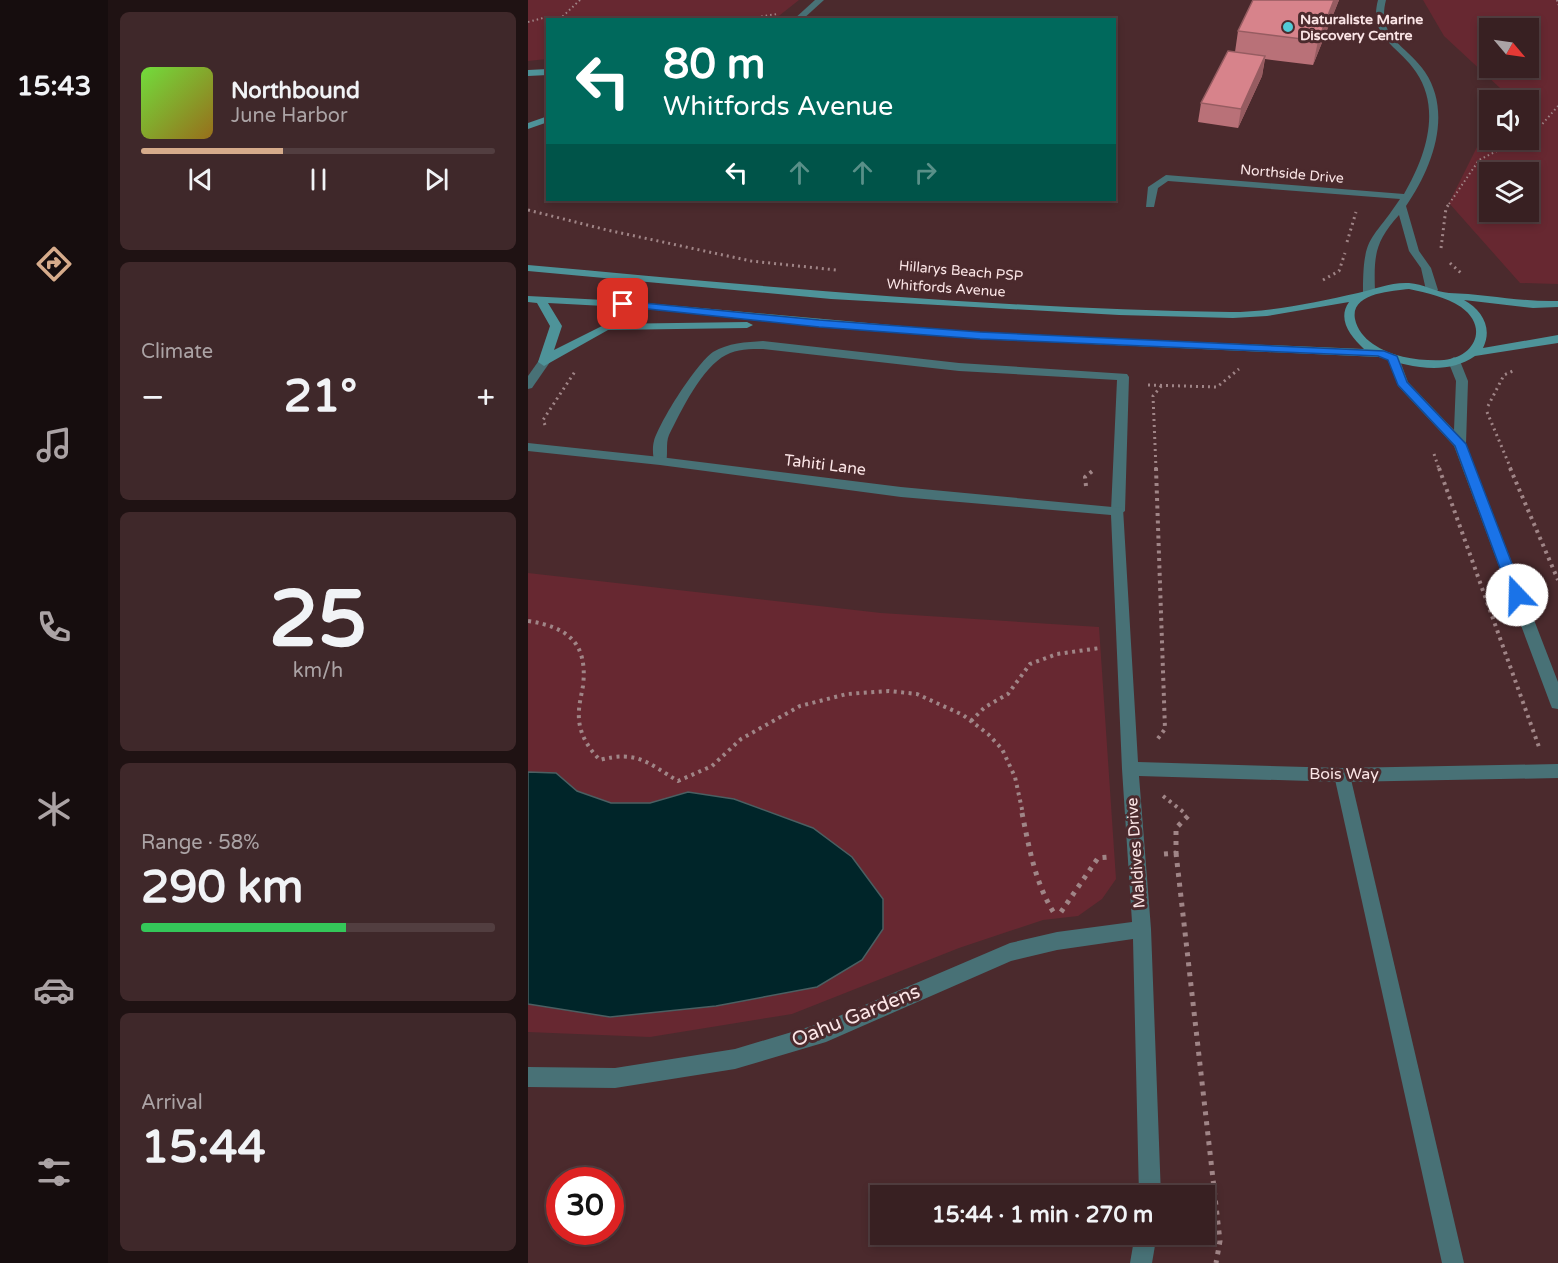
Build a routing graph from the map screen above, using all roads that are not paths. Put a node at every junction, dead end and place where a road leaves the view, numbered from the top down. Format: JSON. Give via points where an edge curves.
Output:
{"nodes":[{"id":1,"x":820,"y":0,"type":"edge"},
{"id":2,"x":1382,"y":0,"type":"edge"},
{"id":3,"x":799,"y":18,"type":"edge"},
{"id":4,"x":546,"y":72,"type":"edge"},
{"id":5,"x":528,"y":73,"type":"edge"},
{"id":6,"x":546,"y":120,"type":"edge"},
{"id":7,"x":528,"y":126,"type":"edge"},
{"id":8,"x":1404,"y":201,"type":"junction"},
{"id":9,"x":1150,"y":204,"type":"dead end"},
{"id":10,"x":528,"y":268,"type":"edge"},
{"id":11,"x":1432,"y":290,"type":"junction"},
{"id":12,"x":1365,"y":294,"type":"junction"},
{"id":13,"x":1444,"y":294,"type":"junction"},
{"id":14,"x":528,"y":299,"type":"edge"},
{"id":15,"x":545,"y":299,"type":"junction"},
{"id":16,"x":1558,"y":304,"type":"edge"},
{"id":17,"x":819,"y":323,"type":"junction"},
{"id":18,"x":1558,"y":339,"type":"edge"},
{"id":19,"x":1380,"y":353,"type":"junction"},
{"id":20,"x":1474,"y":353,"type":"junction"},
{"id":21,"x":1393,"y":358,"type":"junction"},
{"id":22,"x":1454,"y":361,"type":"junction"},
{"id":23,"x":544,"y":362,"type":"junction"},
{"id":24,"x":528,"y":385,"type":"edge"},
{"id":25,"x":1460,"y":444,"type":"junction"},
{"id":26,"x":528,"y":447,"type":"edge"},
{"id":27,"x":660,"y":460,"type":"junction"},
{"id":28,"x":1118,"y":511,"type":"junction"},
{"id":29,"x":1558,"y":703,"type":"edge"},
{"id":30,"x":1130,"y":769,"type":"junction"},
{"id":31,"x":1553,"y":771,"type":"edge"},
{"id":32,"x":1342,"y":775,"type":"junction"},
{"id":33,"x":1142,"y":929,"type":"junction"},
{"id":34,"x":528,"y":1077,"type":"edge"},
{"id":35,"x":1150,"y":1185,"type":"edge"},
{"id":36,"x":1144,"y":1245,"type":"edge"},
{"id":37,"x":1142,"y":1263,"type":"edge"},
{"id":38,"x":1453,"y":1263,"type":"edge"}],
"edges":[{"from":1,"to":3,"type":"street"},
{"from":2,"to":8,"type":"street","via":[[1380,28],[1417,66],[1433,103],[1431,144]]},
{"from":4,"to":5,"type":"main road"},
{"from":6,"to":7,"type":"main road"},
{"from":8,"to":9,"type":"street","name":"Northside Drive","via":[[1166,178],[1153,187]]},
{"from":8,"to":11,"type":"street","via":[[1414,251],[1426,268]]},
{"from":8,"to":12,"type":"street","via":[[1380,228],[1370,252]]},
{"from":10,"to":12,"type":"main road","name":"Whitfords Avenue","via":[[831,296],[1130,313],[1267,313]]},
{"from":11,"to":12,"type":"main road","via":[[1388,287]]},
{"from":11,"to":13,"type":"main road"},
{"from":12,"to":19,"type":"main road","via":[[1352,306],[1348,317],[1352,330]]},
{"from":13,"to":16,"type":"main road","via":[[1533,305]]},
{"from":13,"to":20,"type":"main road","via":[[1462,303],[1481,326],[1482,338]]},
{"from":14,"to":15,"type":"main road"},
{"from":15,"to":17,"type":"main road"},
{"from":15,"to":23,"type":"main road","via":[[542,304],[556,326]]},
{"from":17,"to":19,"type":"main road","via":[[980,336]]},
{"from":17,"to":23,"type":"main road","via":[[606,327]]},
{"from":18,"to":20,"type":"main road"},
{"from":19,"to":21,"type":"main road"},
{"from":20,"to":22,"type":"main road"},
{"from":21,"to":22,"type":"main road","via":[[1434,364]]},
{"from":21,"to":25,"type":"street","via":[[1402,383]]},
{"from":22,"to":25,"type":"street","via":[[1462,381]]},
{"from":23,"to":24,"type":"street"},
{"from":25,"to":29,"type":"street"},
{"from":26,"to":27,"type":"street","name":"Tahiti Lane"},
{"from":27,"to":28,"type":"street","name":"Tahiti Lane","via":[[901,492]]},
{"from":27,"to":28,"type":"street","name":"Maldives Drive","via":[[660,443],[668,424],[710,360],[741,345],[959,367],[1123,377]]},
{"from":28,"to":30,"type":"street","name":"Maldives Drive"},
{"from":30,"to":32,"type":"street","name":"Bois Way"},
{"from":30,"to":33,"type":"street","name":"Maldives Drive"},
{"from":31,"to":32,"type":"street","name":"Bois Way"},
{"from":32,"to":38,"type":"street"},
{"from":33,"to":34,"type":"street","name":"Oahu Gardens","via":[[1010,952],[826,1032],[735,1059],[615,1078]]},
{"from":33,"to":35,"type":"street","name":"Maldives Drive"},
{"from":36,"to":37,"type":"street"}]}
